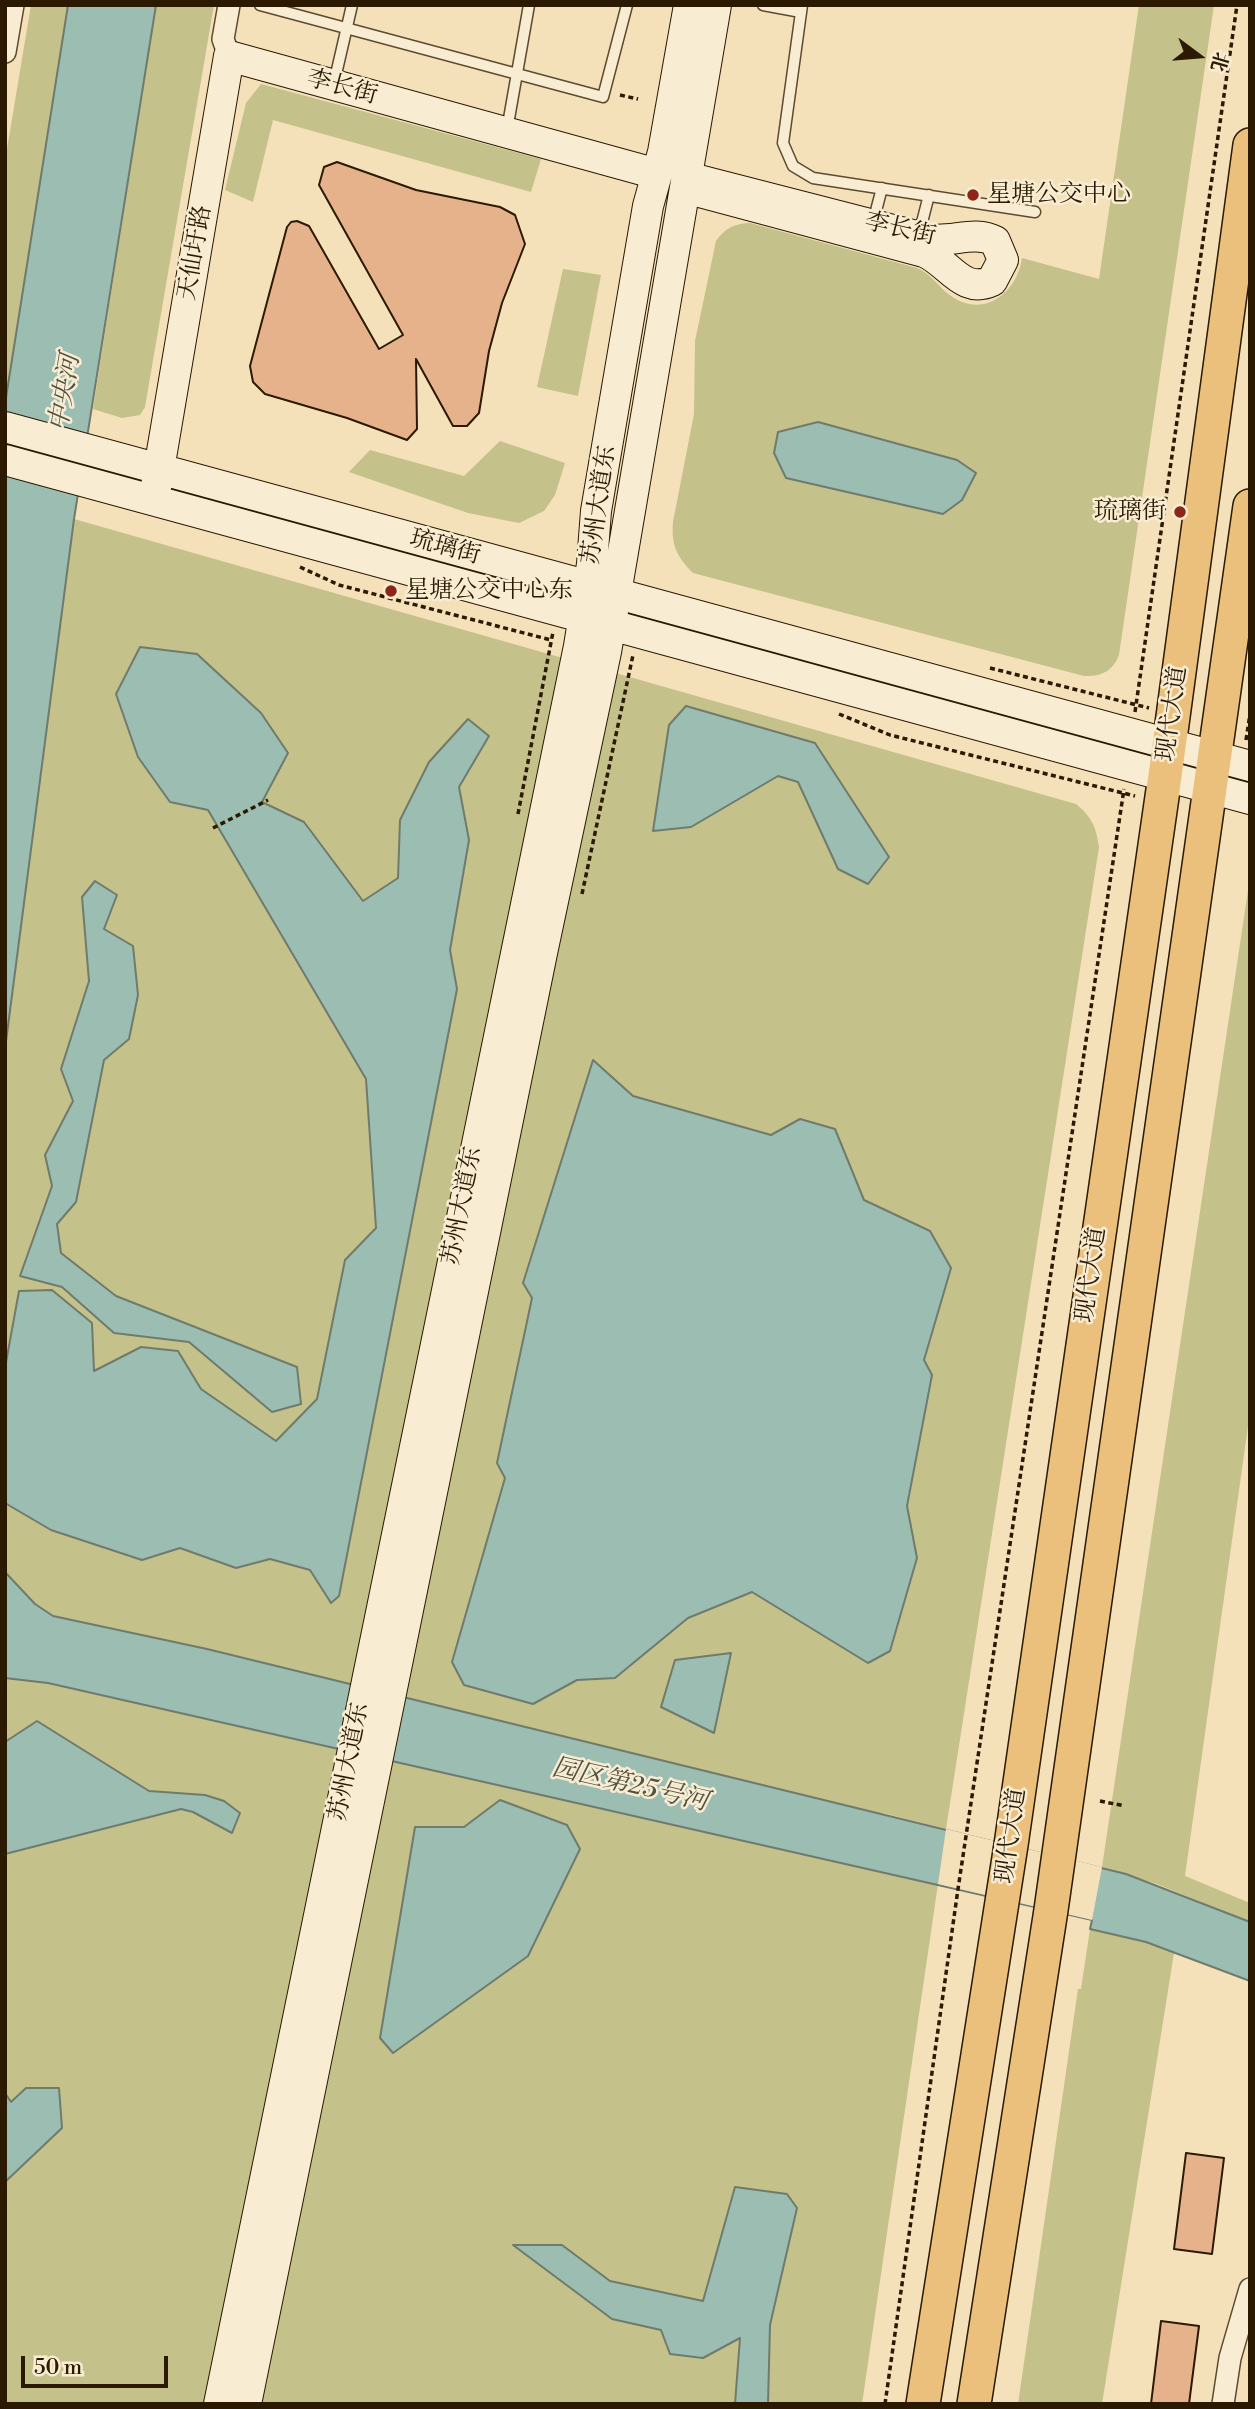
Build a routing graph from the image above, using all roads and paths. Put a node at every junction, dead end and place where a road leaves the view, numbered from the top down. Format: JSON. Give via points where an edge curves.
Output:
{"nodes":[{"id":1,"x":13,"y":5,"type":"edge"},
{"id":2,"x":229,"y":5,"type":"edge"},
{"id":3,"x":260,"y":5,"type":"edge"},
{"id":4,"x":352,"y":5,"type":"edge"},
{"id":5,"x":529,"y":5,"type":"edge"},
{"id":6,"x":627,"y":5,"type":"edge"},
{"id":7,"x":689,"y":5,"type":"edge"},
{"id":8,"x":716,"y":5,"type":"edge"},
{"id":9,"x":763,"y":5,"type":"edge"},
{"id":10,"x":1237,"y":5,"type":"edge"},
{"id":11,"x":801,"y":8,"type":"edge"},
{"id":12,"x":347,"y":29,"type":"junction"},
{"id":13,"x":5,"y":52,"type":"edge"},
{"id":14,"x":229,"y":57,"type":"junction"},
{"id":15,"x":517,"y":74,"type":"junction"},
{"id":16,"x":333,"y":85,"type":"junction"},
{"id":17,"x":507,"y":133,"type":"junction"},
{"id":18,"x":1250,"y":145,"type":"edge"},
{"id":19,"x":657,"y":174,"type":"junction"},
{"id":20,"x":686,"y":182,"type":"junction"},
{"id":21,"x":882,"y":188,"type":"junction"},
{"id":22,"x":929,"y":195,"type":"junction"},
{"id":23,"x":1035,"y":212,"type":"dead end"},
{"id":24,"x":872,"y":224,"type":"junction"},
{"id":25,"x":919,"y":236,"type":"junction"},
{"id":26,"x":5,"y":427,"type":"edge"},
{"id":27,"x":5,"y":460,"type":"edge"},
{"id":28,"x":159,"y":470,"type":"junction"},
{"id":29,"x":153,"y":502,"type":"junction"},
{"id":30,"x":1250,"y":506,"type":"edge"},
{"id":31,"x":291,"y":563,"type":"dead end"},
{"id":32,"x":603,"y":590,"type":"junction"},
{"id":33,"x":595,"y":635,"type":"junction"},
{"id":34,"x":645,"y":660,"type":"dead end"},
{"id":35,"x":827,"y":709,"type":"dead end"},
{"id":36,"x":1133,"y":734,"type":"junction"},
{"id":37,"x":1169,"y":743,"type":"junction"},
{"id":38,"x":1250,"y":766,"type":"edge"},
{"id":39,"x":1212,"y":772,"type":"junction"},
{"id":40,"x":1126,"y":780,"type":"junction"},
{"id":41,"x":1163,"y":789,"type":"junction"},
{"id":42,"x":1250,"y":799,"type":"edge"},
{"id":43,"x":268,"y":800,"type":"dead end"},
{"id":44,"x":213,"y":828,"type":"dead end"},
{"id":45,"x":364,"y":1761,"type":"junction"},
{"id":46,"x":1100,"y":1801,"type":"dead end"},
{"id":47,"x":1125,"y":1806,"type":"dead end"},
{"id":48,"x":1250,"y":2289,"type":"edge"},
{"id":49,"x":219,"y":2404,"type":"edge"},
{"id":50,"x":246,"y":2404,"type":"edge"},
{"id":51,"x":885,"y":2404,"type":"edge"},
{"id":52,"x":923,"y":2404,"type":"edge"},
{"id":53,"x":974,"y":2404,"type":"edge"},
{"id":54,"x":1223,"y":2404,"type":"edge"}],
"edges":[{"from":1,"to":13,"type":"street"},
{"from":2,"to":14,"type":"street","name":"天仙圩路","via":[[223,39]]},
{"from":3,"to":12,"type":"lane"},
{"from":4,"to":12,"type":"lane"},
{"from":5,"to":15,"type":"lane"},
{"from":6,"to":15,"type":"lane","via":[[603,97]]},
{"from":7,"to":19,"type":"main road","name":"苏州大道东"},
{"from":8,"to":20,"type":"main road","name":"苏州大道东"},
{"from":9,"to":11,"type":"lane"},
{"from":10,"to":36,"type":"path"},
{"from":11,"to":21,"type":"lane","via":[[785,155],[802,174]]},
{"from":12,"to":15,"type":"lane"},
{"from":12,"to":16,"type":"lane"},
{"from":14,"to":16,"type":"main road","name":"李长街"},
{"from":14,"to":28,"type":"main road","name":"天仙圩路"},
{"from":15,"to":17,"type":"lane"},
{"from":16,"to":17,"type":"main road","name":"李长街"},
{"from":17,"to":19,"type":"main road","name":"李长街"},
{"from":18,"to":37,"type":"main road","name":"现代大道"},
{"from":19,"to":32,"type":"main road","name":"苏州大道东","via":[[596,511]]},
{"from":20,"to":24,"type":"main road","name":"李长街"},
{"from":20,"to":25,"type":"main road","name":"李长街","via":[[938,257],[971,286],[992,281],[999,271],[1001,251],[986,237],[939,241]]},
{"from":20,"to":32,"type":"main road","name":"苏州大道东"},
{"from":21,"to":22,"type":"lane"},
{"from":21,"to":24,"type":"lane"},
{"from":22,"to":23,"type":"lane"},
{"from":22,"to":25,"type":"lane"},
{"from":24,"to":25,"type":"main road","name":"李长街"},
{"from":26,"to":28,"type":"main road","name":"琉璃街"},
{"from":27,"to":29,"type":"main road","name":"琉璃街"},
{"from":28,"to":29,"type":"main road","name":"天仙圩路"},
{"from":28,"to":32,"type":"main road","name":"琉璃街"},
{"from":29,"to":33,"type":"main road","name":"琉璃街"},
{"from":30,"to":39,"type":"main road","name":"现代大道"},
{"from":31,"to":33,"type":"path","via":[[339,585],[524,635]]},
{"from":32,"to":33,"type":"main road","name":"苏州大道东"},
{"from":32,"to":36,"type":"main road","name":"琉璃街"},
{"from":33,"to":34,"type":"path"},
{"from":33,"to":40,"type":"main road","name":"琉璃街"},
{"from":33,"to":45,"type":"main road","name":"苏州大道东"},
{"from":35,"to":40,"type":"path","via":[[890,735]]},
{"from":36,"to":37,"type":"main road","name":"琉璃街"},
{"from":37,"to":39,"type":"main road","name":"琉璃街"},
{"from":37,"to":41,"type":"main road","name":"现代大道"},
{"from":38,"to":39,"type":"main road","name":"琉璃街"},
{"from":39,"to":41,"type":"main road","name":"琉璃街"},
{"from":39,"to":42,"type":"main road","name":"琉璃街"},
{"from":39,"to":53,"type":"main road","name":"现代大道","via":[[1051,1910]]},
{"from":40,"to":41,"type":"main road","name":"琉璃街"},
{"from":40,"to":41,"type":"path"},
{"from":40,"to":51,"type":"path"},
{"from":41,"to":52,"type":"main road","name":"现代大道","via":[[1011,1844]]},
{"from":43,"to":44,"type":"path"},
{"from":45,"to":49,"type":"main road","name":"苏州大道东"},
{"from":45,"to":50,"type":"main road","name":"苏州大道东"},
{"from":46,"to":47,"type":"path"},
{"from":48,"to":54,"type":"street","via":[[1230,2358]]}]}
